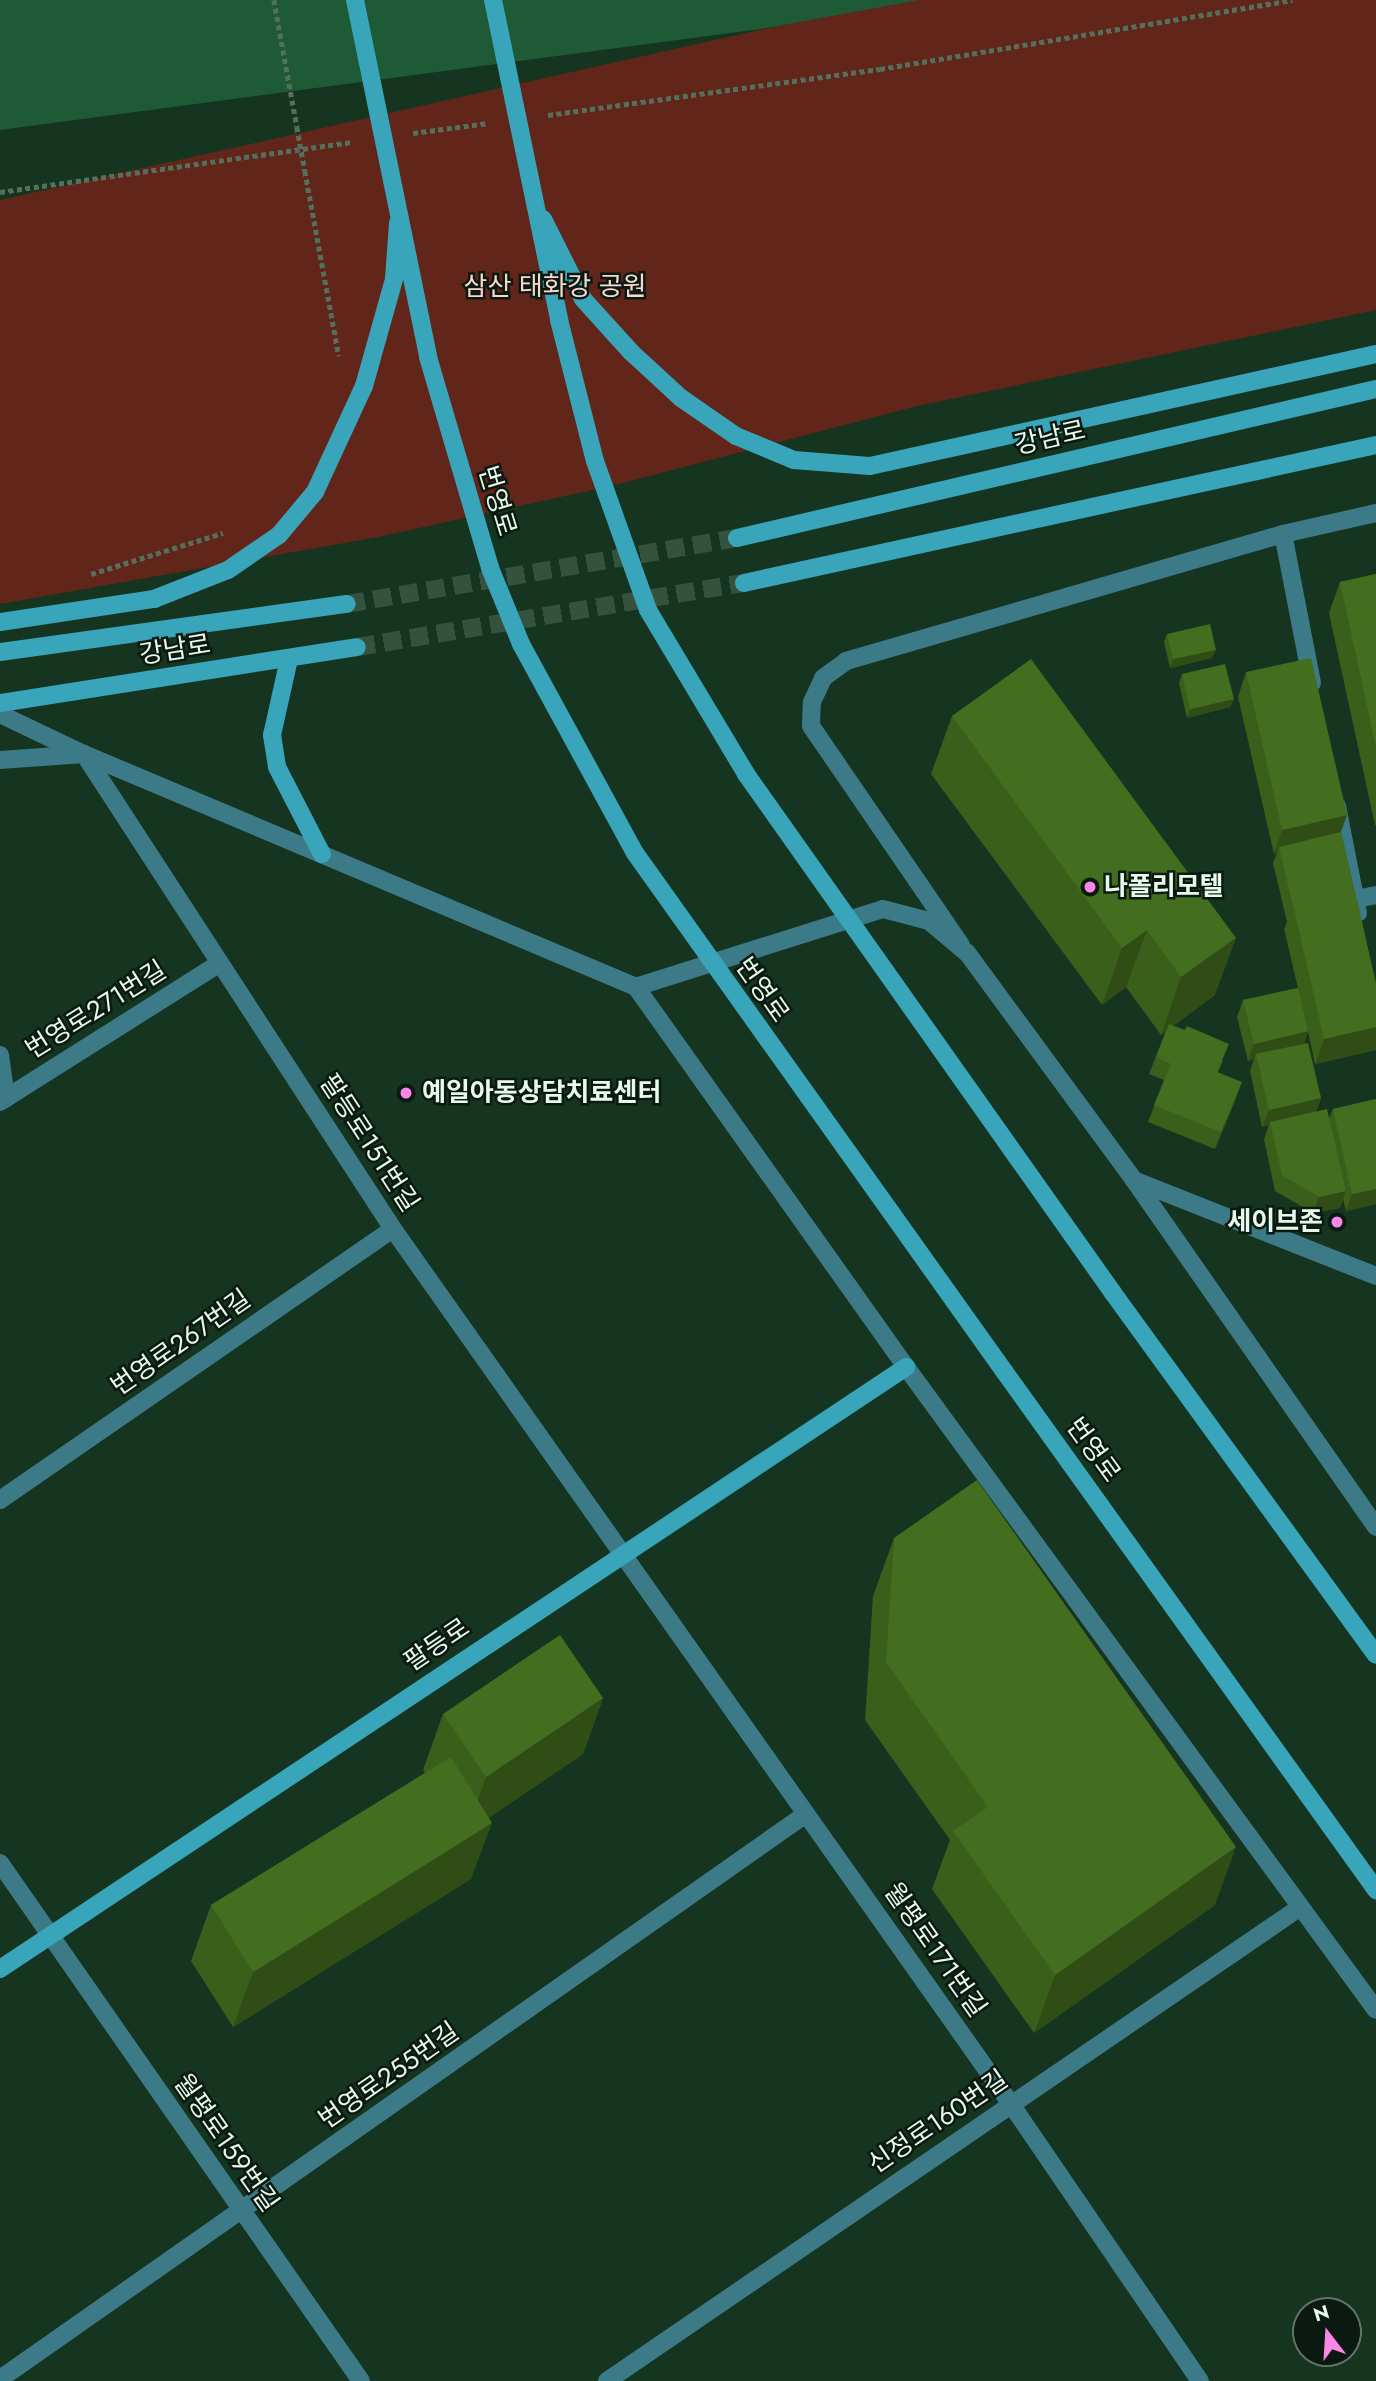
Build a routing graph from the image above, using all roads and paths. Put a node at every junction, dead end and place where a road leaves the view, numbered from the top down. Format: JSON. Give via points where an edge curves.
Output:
{"nodes":[{"id":1,"x":274,"y":0,"type":"edge"},
{"id":2,"x":355,"y":0,"type":"edge"},
{"id":3,"x":493,"y":0,"type":"edge"},
{"id":4,"x":1292,"y":0,"type":"edge"},
{"id":5,"x":535,"y":117,"type":"dead end"},
{"id":6,"x":493,"y":122,"type":"dead end"},
{"id":7,"x":411,"y":134,"type":"dead end"},
{"id":8,"x":356,"y":141,"type":"dead end"},
{"id":9,"x":0,"y":192,"type":"edge"},
{"id":10,"x":533,"y":196,"type":"junction"},
{"id":11,"x":398,"y":217,"type":"junction"},
{"id":12,"x":1376,"y":354,"type":"edge"},
{"id":13,"x":341,"y":371,"type":"dead end"},
{"id":14,"x":1376,"y":389,"type":"edge"},
{"id":15,"x":1376,"y":445,"type":"edge"},
{"id":16,"x":1376,"y":513,"type":"edge"},
{"id":17,"x":226,"y":533,"type":"dead end"},
{"id":18,"x":1283,"y":534,"type":"junction"},
{"id":19,"x":737,"y":538,"type":"tunnel mouth"},
{"id":20,"x":80,"y":578,"type":"dead end"},
{"id":21,"x":744,"y":583,"type":"tunnel mouth"},
{"id":22,"x":347,"y":604,"type":"tunnel mouth"},
{"id":23,"x":0,"y":622,"type":"edge"},
{"id":24,"x":357,"y":647,"type":"tunnel mouth"},
{"id":25,"x":0,"y":652,"type":"edge"},
{"id":26,"x":289,"y":659,"type":"junction"},
{"id":27,"x":1315,"y":696,"type":"edge"},
{"id":28,"x":0,"y":703,"type":"edge"},
{"id":29,"x":0,"y":714,"type":"edge"},
{"id":30,"x":84,"y":754,"type":"junction"},
{"id":31,"x":0,"y":760,"type":"edge"},
{"id":32,"x":1334,"y":791,"type":"edge"},
{"id":33,"x":322,"y":854,"type":"junction"},
{"id":34,"x":1376,"y":895,"type":"edge"},
{"id":35,"x":1356,"y":899,"type":"junction"},
{"id":36,"x":1363,"y":938,"type":"edge"},
{"id":37,"x":967,"y":953,"type":"junction"},
{"id":38,"x":220,"y":963,"type":"junction"},
{"id":39,"x":636,"y":987,"type":"junction"},
{"id":40,"x":0,"y":1055,"type":"edge"},
{"id":41,"x":3,"y":1101,"type":"edge"},
{"id":42,"x":1133,"y":1180,"type":"junction"},
{"id":43,"x":393,"y":1229,"type":"junction"},
{"id":44,"x":1376,"y":1276,"type":"edge"},
{"id":45,"x":906,"y":1367,"type":"junction"},
{"id":46,"x":0,"y":1500,"type":"edge"},
{"id":47,"x":1376,"y":1527,"type":"edge"},
{"id":48,"x":622,"y":1553,"type":"junction"},
{"id":49,"x":1376,"y":1656,"type":"edge"},
{"id":50,"x":806,"y":1814,"type":"junction"},
{"id":51,"x":0,"y":1863,"type":"edge"},
{"id":52,"x":1376,"y":1890,"type":"edge"},
{"id":53,"x":1299,"y":1908,"type":"junction"},
{"id":54,"x":49,"y":1935,"type":"junction"},
{"id":55,"x":0,"y":1969,"type":"edge"},
{"id":56,"x":1376,"y":2010,"type":"edge"},
{"id":57,"x":1011,"y":2104,"type":"junction"},
{"id":58,"x":241,"y":2210,"type":"junction"},
{"id":59,"x":0,"y":2379,"type":"edge"},
{"id":60,"x":1194,"y":2379,"type":"edge"},
{"id":61,"x":361,"y":2381,"type":"edge"},
{"id":62,"x":607,"y":2381,"type":"edge"}],
"edges":[{"from":1,"to":13,"type":"path","bridge":true},
{"from":2,"to":11,"type":"main road","name":"번영로","bridge":true},
{"from":3,"to":10,"type":"main road","bridge":true},
{"from":4,"to":5,"type":"path","via":[[880,69]]},
{"from":6,"to":7,"type":"path"},
{"from":8,"to":9,"type":"path"},
{"from":10,"to":12,"type":"main road","bridge":true,"via":[[583,299],[681,398],[736,436],[794,460],[870,466]]},
{"from":10,"to":49,"type":"main road","bridge":true,"via":[[595,461],[616,530],[654,621],[746,774]]},
{"from":11,"to":23,"type":"main road","via":[[394,279],[381,333],[341,441],[315,492],[279,535],[229,570],[154,599]]},
{"from":11,"to":52,"type":"main road","name":"번영로","bridge":true,"via":[[428,357],[490,568],[564,730],[635,853]]},
{"from":14,"to":19,"type":"main road","name":"강남로"},
{"from":15,"to":21,"type":"main road"},
{"from":16,"to":18,"type":"street"},
{"from":17,"to":20,"type":"path"},
{"from":18,"to":27,"type":"street"},
{"from":18,"to":37,"type":"street","via":[[846,661],[824,678],[812,702],[811,726]]},
{"from":22,"to":25,"type":"main road","name":"강남로"},
{"from":24,"to":26,"type":"main road","name":"강남로"},
{"from":26,"to":28,"type":"main road","name":"강남로"},
{"from":26,"to":33,"type":"main road","via":[[272,735],[277,768]]},
{"from":29,"to":30,"type":"street"},
{"from":30,"to":31,"type":"street"},
{"from":30,"to":33,"type":"street"},
{"from":30,"to":38,"type":"street","name":"팔등로151번길"},
{"from":32,"to":35,"type":"street"},
{"from":33,"to":39,"type":"street"},
{"from":34,"to":35,"type":"street"},
{"from":35,"to":36,"type":"street"},
{"from":37,"to":39,"type":"street","via":[[929,921],[883,909]]},
{"from":37,"to":42,"type":"street"},
{"from":38,"to":41,"type":"street","name":"번영로271번길"},
{"from":38,"to":43,"type":"street","name":"팔등로151번길"},
{"from":39,"to":45,"type":"street"},
{"from":40,"to":41,"type":"street"},
{"from":42,"to":44,"type":"street"},
{"from":42,"to":47,"type":"street"},
{"from":43,"to":46,"type":"street","name":"번영로267번길"},
{"from":43,"to":48,"type":"street","name":"팔등로151번길"},
{"from":45,"to":48,"type":"main road","name":"팔등로"},
{"from":45,"to":53,"type":"street"},
{"from":48,"to":50,"type":"street","name":"월평로171번길"},
{"from":48,"to":54,"type":"main road","name":"팔등로"},
{"from":50,"to":57,"type":"street","name":"월평로171번길"},
{"from":50,"to":58,"type":"street","name":"번영로255번길"},
{"from":51,"to":54,"type":"street","name":"월평로159번길"},
{"from":53,"to":56,"type":"street"},
{"from":53,"to":57,"type":"street","name":"신정로160번길"},
{"from":54,"to":55,"type":"main road","name":"팔등로"},
{"from":54,"to":58,"type":"street","name":"월평로159번길"},
{"from":57,"to":60,"type":"street","name":"월평로171번길"},
{"from":57,"to":62,"type":"street","name":"신정로160번길"},
{"from":58,"to":59,"type":"street","name":"번영로255번길"},
{"from":58,"to":61,"type":"street","name":"월평로159번길"}]}
